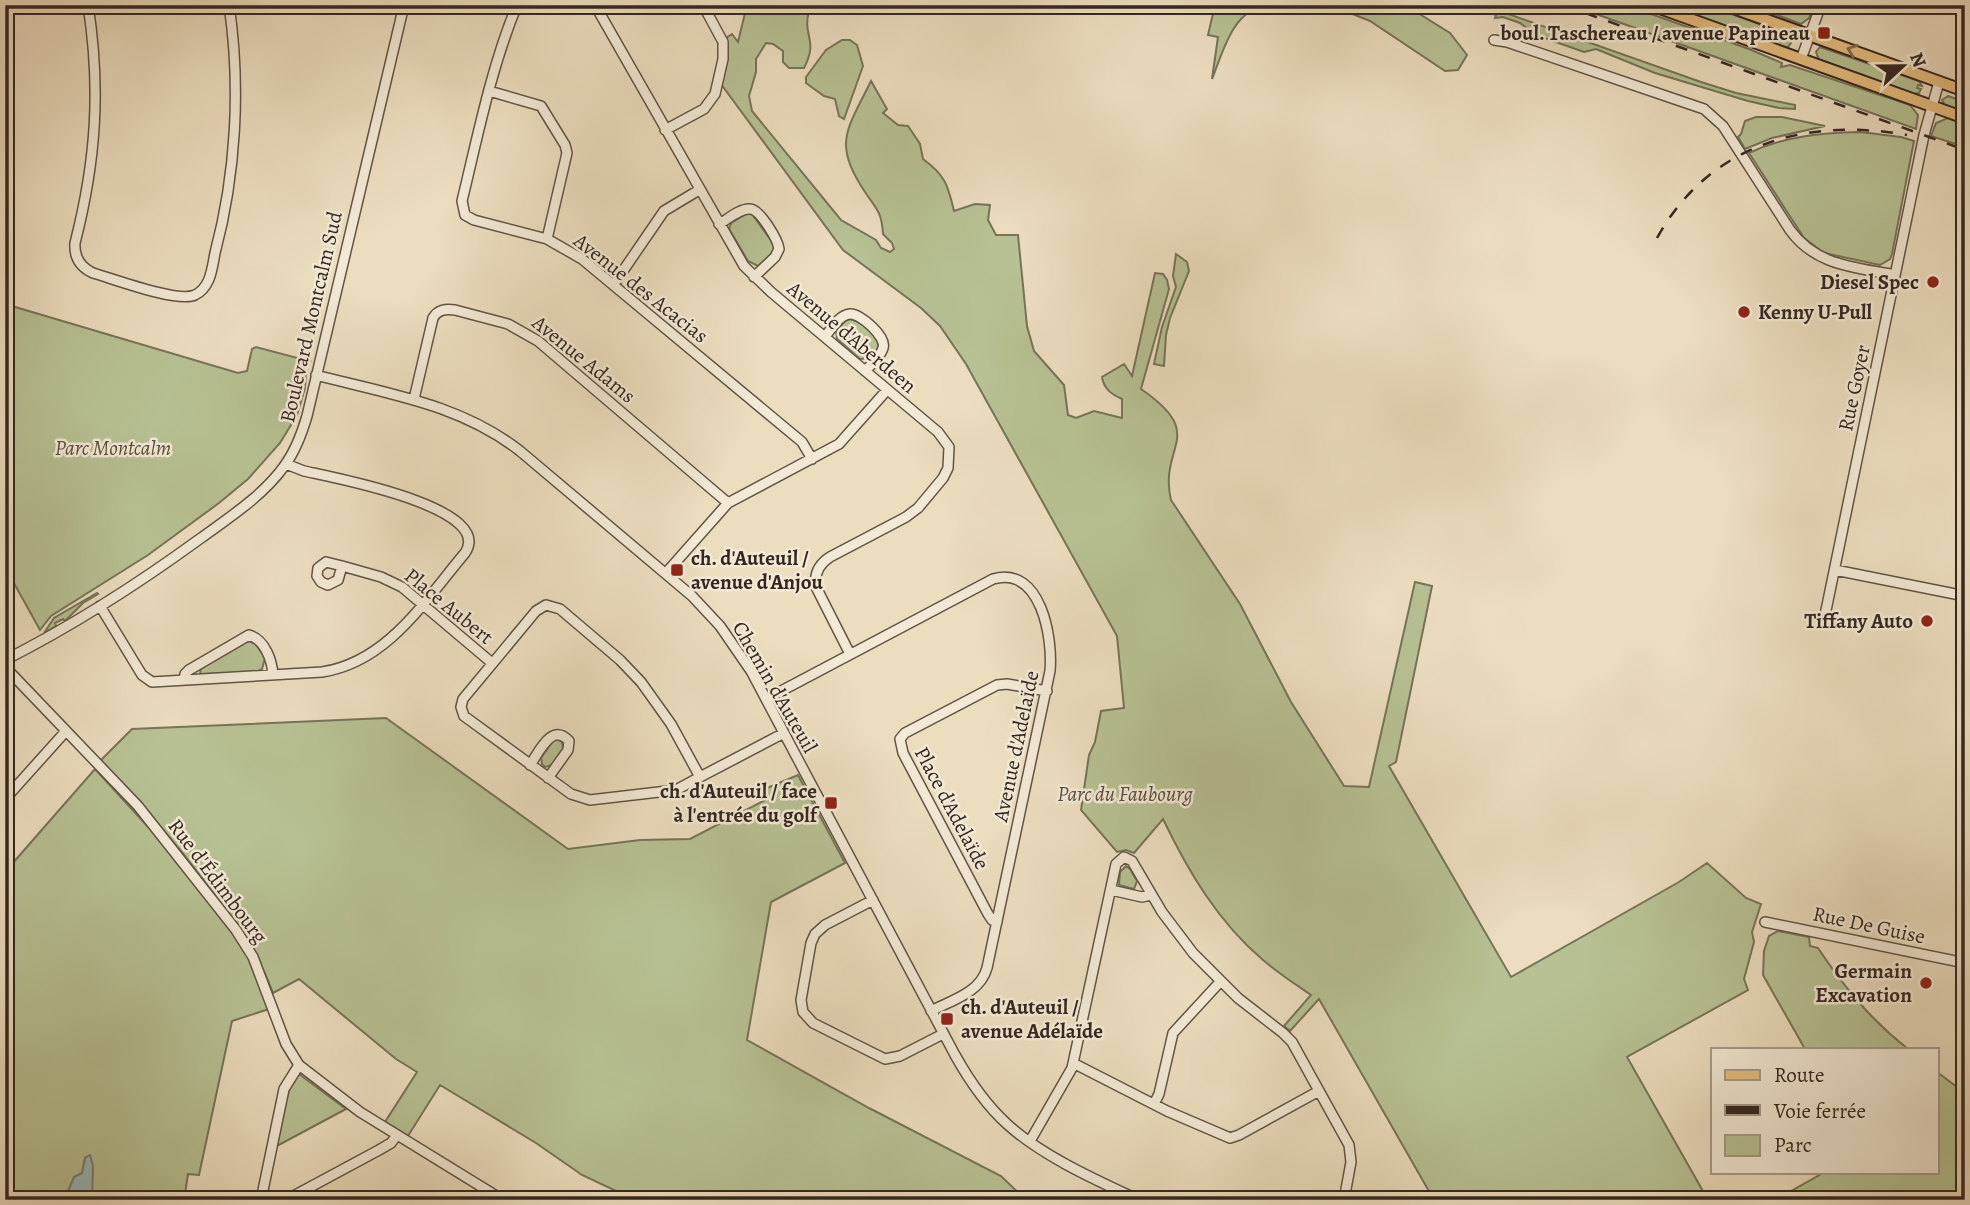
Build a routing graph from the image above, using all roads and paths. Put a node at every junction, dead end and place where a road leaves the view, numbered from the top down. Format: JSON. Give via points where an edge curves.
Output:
{"nodes":[{"id":1,"x":88,"y":5,"type":"edge"},
{"id":2,"x":229,"y":5,"type":"edge"},
{"id":3,"x":404,"y":5,"type":"edge"},
{"id":4,"x":517,"y":5,"type":"edge"},
{"id":5,"x":595,"y":5,"type":"edge"},
{"id":6,"x":703,"y":5,"type":"edge"},
{"id":7,"x":1651,"y":5,"type":"edge"},
{"id":8,"x":1725,"y":5,"type":"edge"},
{"id":9,"x":1821,"y":5,"type":"edge"},
{"id":10,"x":1810,"y":36,"type":"junction"},
{"id":11,"x":1494,"y":40,"type":"dead end"},
{"id":12,"x":1801,"y":59,"type":"junction"},
{"id":13,"x":1939,"y":82,"type":"junction"},
{"id":14,"x":489,"y":91,"type":"junction"},
{"id":15,"x":1965,"y":91,"type":"edge"},
{"id":16,"x":1931,"y":106,"type":"junction"},
{"id":17,"x":1965,"y":118,"type":"edge"},
{"id":18,"x":665,"y":130,"type":"junction"},
{"id":19,"x":699,"y":190,"type":"junction"},
{"id":20,"x":719,"y":224,"type":"junction"},
{"id":21,"x":547,"y":239,"type":"junction"},
{"id":22,"x":1895,"y":275,"type":"junction"},
{"id":23,"x":754,"y":277,"type":"junction"},
{"id":24,"x":614,"y":284,"type":"junction"},
{"id":25,"x":825,"y":337,"type":"junction"},
{"id":26,"x":865,"y":371,"type":"junction"},
{"id":27,"x":316,"y":375,"type":"junction"},
{"id":28,"x":887,"y":390,"type":"junction"},
{"id":29,"x":414,"y":399,"type":"junction"},
{"id":30,"x":812,"y":458,"type":"junction"},
{"id":31,"x":286,"y":464,"type":"junction"},
{"id":32,"x":728,"y":503,"type":"junction"},
{"id":33,"x":342,"y":566,"type":"dead end"},
{"id":34,"x":1835,"y":570,"type":"junction"},
{"id":35,"x":666,"y":573,"type":"junction"},
{"id":36,"x":1965,"y":596,"type":"edge"},
{"id":37,"x":422,"y":604,"type":"junction"},
{"id":38,"x":100,"y":606,"type":"junction"},
{"id":39,"x":1824,"y":620,"type":"dead end"},
{"id":40,"x":850,"y":654,"type":"junction"},
{"id":41,"x":5,"y":660,"type":"edge"},
{"id":42,"x":492,"y":663,"type":"junction"},
{"id":43,"x":5,"y":667,"type":"edge"},
{"id":44,"x":273,"y":676,"type":"junction"},
{"id":45,"x":184,"y":680,"type":"junction"},
{"id":46,"x":1047,"y":691,"type":"junction"},
{"id":47,"x":766,"y":699,"type":"junction"},
{"id":48,"x":66,"y":731,"type":"junction"},
{"id":49,"x":784,"y":733,"type":"junction"},
{"id":50,"x":530,"y":765,"type":"junction"},
{"id":51,"x":700,"y":777,"type":"junction"},
{"id":52,"x":548,"y":778,"type":"junction"},
{"id":53,"x":5,"y":799,"type":"edge"},
{"id":54,"x":1111,"y":890,"type":"junction"},
{"id":55,"x":1151,"y":895,"type":"junction"},
{"id":56,"x":873,"y":900,"type":"junction"},
{"id":57,"x":997,"y":922,"type":"junction"},
{"id":58,"x":1765,"y":922,"type":"dead end"},
{"id":59,"x":1965,"y":963,"type":"edge"},
{"id":60,"x":1220,"y":982,"type":"junction"},
{"id":61,"x":931,"y":1011,"type":"junction"},
{"id":62,"x":943,"y":1034,"type":"junction"},
{"id":63,"x":1073,"y":1063,"type":"junction"},
{"id":64,"x":299,"y":1065,"type":"junction"},
{"id":65,"x":1320,"y":1091,"type":"junction"},
{"id":66,"x":1154,"y":1104,"type":"junction"},
{"id":67,"x":397,"y":1135,"type":"junction"},
{"id":68,"x":1030,"y":1141,"type":"junction"},
{"id":69,"x":488,"y":1191,"type":"junction"},
{"id":70,"x":261,"y":1200,"type":"edge"},
{"id":71,"x":286,"y":1200,"type":"edge"},
{"id":72,"x":482,"y":1200,"type":"edge"},
{"id":73,"x":503,"y":1200,"type":"edge"},
{"id":74,"x":1139,"y":1200,"type":"edge"},
{"id":75,"x":1344,"y":1200,"type":"edge"}],
"edges":[{"from":1,"to":2,"type":"street","via":[[96,118],[75,255],[93,273],[181,298],[196,294],[207,283],[226,204],[235,93]]},
{"from":3,"to":27,"type":"street","name":"Boulevard Montcalm Sud"},
{"from":4,"to":14,"type":"street","name":"Avenue des Acacias"},
{"from":5,"to":18,"type":"street","name":"Avenue d'Aberdeen"},
{"from":6,"to":18,"type":"street","via":[[723,42],[715,94],[704,108]]},
{"from":7,"to":12,"type":"main road"},
{"from":8,"to":10,"type":"main road"},
{"from":9,"to":10,"type":"street"},
{"from":10,"to":12,"type":"street"},
{"from":13,"to":10,"type":"main road","one_way":true},
{"from":11,"to":22,"type":"street","via":[[1704,109],[1723,126],[1803,245],[1824,259]]},
{"from":12,"to":16,"type":"main road"},
{"from":13,"to":15,"type":"main road"},
{"from":13,"to":16,"type":"street","name":"Rue Goyer"},
{"from":14,"to":21,"type":"street","via":[[541,106],[565,145],[567,161]]},
{"from":14,"to":21,"type":"street","name":"Avenue des Acacias","via":[[463,212],[470,219]]},
{"from":16,"to":17,"type":"main road"},
{"from":16,"to":22,"type":"street","name":"Rue Goyer"},
{"from":18,"to":19,"type":"street","name":"Avenue d'Aberdeen"},
{"from":19,"to":20,"type":"street","name":"Avenue d'Aberdeen"},
{"from":19,"to":24,"type":"street","via":[[664,211]]},
{"from":20,"to":23,"type":"street","name":"Avenue d'Aberdeen"},
{"from":20,"to":23,"type":"street","via":[[747,209],[760,214],[779,249]]},
{"from":21,"to":24,"type":"street","name":"Avenue des Acacias"},
{"from":22,"to":34,"type":"street","name":"Rue Goyer"},
{"from":23,"to":25,"type":"street","name":"Avenue d'Aberdeen"},
{"from":24,"to":30,"type":"street","name":"Avenue des Acacias","via":[[802,442]]},
{"from":25,"to":26,"type":"street","name":"Avenue d'Aberdeen"},
{"from":25,"to":26,"type":"street","via":[[850,314],[878,333],[883,349]]},
{"from":26,"to":28,"type":"street","name":"Avenue d'Aberdeen"},
{"from":27,"to":29,"type":"street","name":"Chemin d'Auteuil"},
{"from":27,"to":31,"type":"street","name":"Boulevard Montcalm Sud","via":[[302,434]]},
{"from":28,"to":30,"type":"street","via":[[848,436]]},
{"from":28,"to":40,"type":"street","name":"Avenue d'Aberdeen","via":[[944,438],[950,462],[943,478],[915,511],[830,557],[819,568],[816,587]]},
{"from":29,"to":32,"type":"street","name":"Avenue Adams","via":[[438,312],[455,310],[508,324],[538,341]]},
{"from":29,"to":35,"type":"street","name":"Chemin d'Auteuil","via":[[467,418],[510,443]]},
{"from":30,"to":32,"type":"street"},
{"from":31,"to":37,"type":"street","via":[[409,497],[464,528],[470,540],[468,549]]},
{"from":31,"to":38,"type":"street","name":"Boulevard Montcalm Sud","via":[[236,512]]},
{"from":32,"to":35,"type":"street"},
{"from":33,"to":37,"type":"street","name":"Place Aubert","via":[[388,580]]},
{"from":34,"to":36,"type":"street"},
{"from":34,"to":39,"type":"street","name":"Rue Goyer"},
{"from":35,"to":47,"type":"street","name":"Chemin d'Auteuil","via":[[720,626]]},
{"from":37,"to":42,"type":"street","name":"Place Aubert"},
{"from":37,"to":44,"type":"street","via":[[385,644],[355,664]]},
{"from":38,"to":41,"type":"street","name":"Boulevard Montcalm Sud"},
{"from":38,"to":45,"type":"street","via":[[145,678]]},
{"from":40,"to":46,"type":"street","name":"Avenue d'Adelaïde","via":[[993,579],[1013,578],[1032,591],[1048,629],[1052,652]]},
{"from":40,"to":47,"type":"street","name":"Avenue d'Adelaïde"},
{"from":42,"to":50,"type":"street","via":[[463,699],[462,712]]},
{"from":42,"to":51,"type":"street","via":[[536,611],[546,606],[560,609],[641,682]]},
{"from":43,"to":48,"type":"street","name":"Rue d'Édimbourg"},
{"from":44,"to":45,"type":"street"},
{"from":44,"to":45,"type":"street","via":[[267,653],[259,640],[249,635],[189,670]]},
{"from":46,"to":57,"type":"street","name":"Avenue d'Adelaïde"},
{"from":46,"to":57,"type":"street","name":"Place d'Adelaïde","via":[[997,685],[900,738],[903,753],[962,865],[990,918]]},
{"from":47,"to":49,"type":"street","name":"Chemin d'Auteuil"},
{"from":48,"to":53,"type":"street"},
{"from":48,"to":64,"type":"street","name":"Rue d'Édimbourg","via":[[155,826],[239,935],[260,972]]},
{"from":49,"to":51,"type":"street"},
{"from":49,"to":56,"type":"street","name":"Chemin d'Auteuil"},
{"from":50,"to":52,"type":"street"},
{"from":50,"to":52,"type":"street","via":[[551,736],[563,735],[569,741],[568,750]]},
{"from":51,"to":52,"type":"street","via":[[676,790],[590,800],[576,797]]},
{"from":54,"to":55,"type":"street"},
{"from":54,"to":55,"type":"street","via":[[1116,864],[1124,857],[1132,861]]},
{"from":54,"to":63,"type":"street"},
{"from":55,"to":60,"type":"street","via":[[1183,941]]},
{"from":56,"to":61,"type":"street","name":"Chemin d'Auteuil"},
{"from":56,"to":62,"type":"street","via":[[814,934],[801,1000],[803,1012],[813,1023],[885,1059]]},
{"from":57,"to":61,"type":"street","name":"Avenue d'Adelaïde","via":[[982,981]]},
{"from":58,"to":59,"type":"street","name":"Rue De Guise"},
{"from":60,"to":65,"type":"street","via":[[1287,1036]]},
{"from":60,"to":66,"type":"street","via":[[1173,1033]]},
{"from":61,"to":62,"type":"street","name":"Chemin d'Auteuil"},
{"from":62,"to":68,"type":"street","name":"Chemin d'Auteuil","via":[[989,1105]]},
{"from":63,"to":66,"type":"street"},
{"from":63,"to":68,"type":"street"},
{"from":64,"to":67,"type":"street","name":"Rue d'Édimbourg"},
{"from":64,"to":70,"type":"street","via":[[284,1089]]},
{"from":65,"to":66,"type":"street","via":[[1235,1137],[1219,1135]]},
{"from":65,"to":75,"type":"street","via":[[1349,1145],[1351,1162]]},
{"from":67,"to":69,"type":"street","name":"Rue d'Édimbourg"},
{"from":67,"to":71,"type":"street","via":[[385,1147]]},
{"from":68,"to":74,"type":"street","name":"Chemin d'Auteuil"},
{"from":69,"to":72,"type":"street"},
{"from":69,"to":73,"type":"street","name":"Rue d'Édimbourg"}]}
